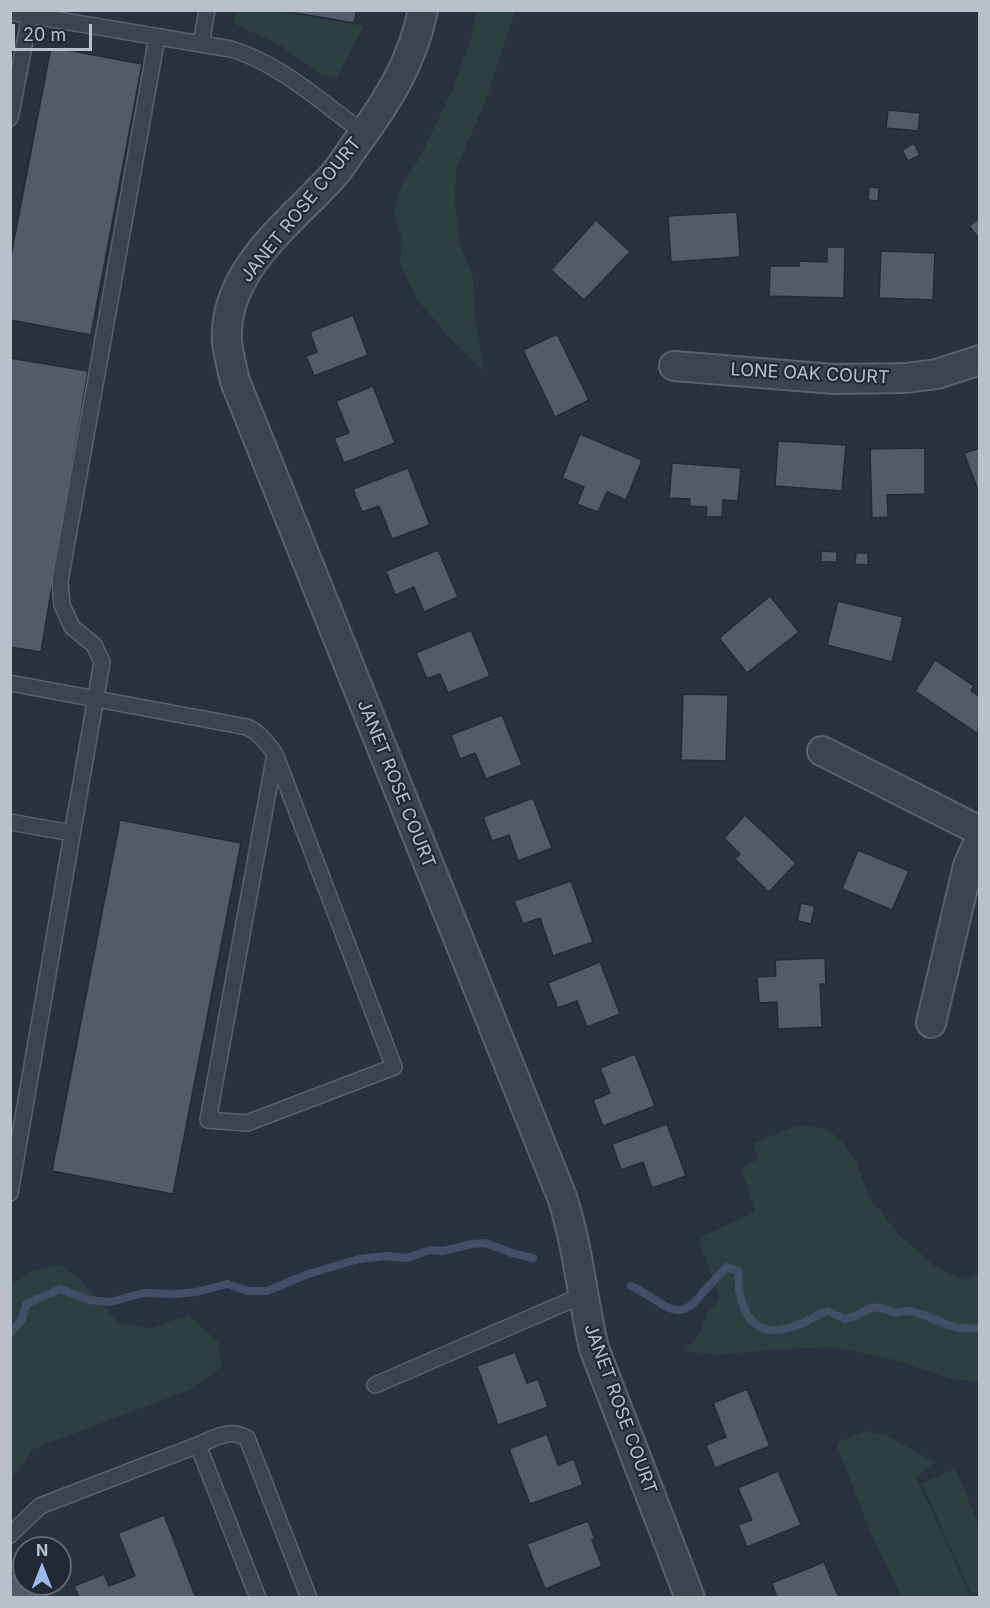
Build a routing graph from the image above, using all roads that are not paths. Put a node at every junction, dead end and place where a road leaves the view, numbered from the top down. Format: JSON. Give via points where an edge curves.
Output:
{"nodes":[{"id":1,"x":207,"y":10,"type":"edge"},
{"id":2,"x":423,"y":10,"type":"edge"},
{"id":3,"x":10,"y":12,"type":"edge"},
{"id":4,"x":30,"y":13,"type":"edge"},
{"id":5,"x":157,"y":37,"type":"junction"},
{"id":6,"x":201,"y":45,"type":"junction"},
{"id":7,"x":10,"y":118,"type":"edge"},
{"id":8,"x":364,"y":133,"type":"junction"},
{"id":9,"x":980,"y":360,"type":"edge"},
{"id":10,"x":674,"y":366,"type":"dead end"},
{"id":11,"x":10,"y":683,"type":"edge"},
{"id":12,"x":96,"y":699,"type":"junction"},
{"id":13,"x":822,"y":751,"type":"dead end"},
{"id":14,"x":275,"y":754,"type":"junction"},
{"id":15,"x":10,"y":822,"type":"edge"},
{"id":16,"x":980,"y":831,"type":"edge"},
{"id":17,"x":72,"y":833,"type":"junction"},
{"id":18,"x":980,"y":838,"type":"edge"},
{"id":19,"x":931,"y":1023,"type":"dead end"},
{"id":20,"x":11,"y":1184,"type":"edge"},
{"id":21,"x":583,"y":1295,"type":"junction"},
{"id":22,"x":375,"y":1385,"type":"dead end"},
{"id":23,"x":198,"y":1445,"type":"junction"},
{"id":24,"x":10,"y":1535,"type":"edge"},
{"id":25,"x":258,"y":1598,"type":"edge"},
{"id":26,"x":309,"y":1598,"type":"edge"},
{"id":27,"x":690,"y":1598,"type":"edge"}],
"edges":[{"from":1,"to":6,"type":"lane"},
{"from":2,"to":8,"type":"street","name":"JANET ROSE COURT","via":[[409,60],[393,92]]},
{"from":3,"to":4,"type":"lane"},
{"from":4,"to":5,"type":"lane"},
{"from":4,"to":7,"type":"lane"},
{"from":5,"to":6,"type":"lane"},
{"from":5,"to":12,"type":"lane","via":[[60,581],[62,605],[72,627],[94,645],[102,662]]},
{"from":6,"to":8,"type":"lane","via":[[231,49],[268,64]]},
{"from":8,"to":21,"type":"street","name":"JANET ROSE COURT","via":[[333,176],[262,251],[239,283],[227,339],[231,362],[562,1197],[575,1241]]},
{"from":9,"to":10,"type":"street","name":"LONE OAK COURT","via":[[937,374],[906,378],[834,379]]},
{"from":11,"to":12,"type":"lane"},
{"from":12,"to":14,"type":"lane","via":[[247,727],[264,738]]},
{"from":12,"to":17,"type":"lane"},
{"from":13,"to":16,"type":"street"},
{"from":14,"to":14,"type":"lane","via":[[394,1067],[247,1123],[208,1120]]},
{"from":15,"to":17,"type":"lane"},
{"from":17,"to":20,"type":"lane"},
{"from":18,"to":19,"type":"street","via":[[968,866]]},
{"from":21,"to":22,"type":"lane"},
{"from":21,"to":27,"type":"street","name":"JANET ROSE COURT","via":[[594,1348]]},
{"from":23,"to":24,"type":"lane","via":[[40,1506]]},
{"from":23,"to":25,"type":"lane"},
{"from":23,"to":26,"type":"lane","via":[[227,1434],[247,1438]]}]}
